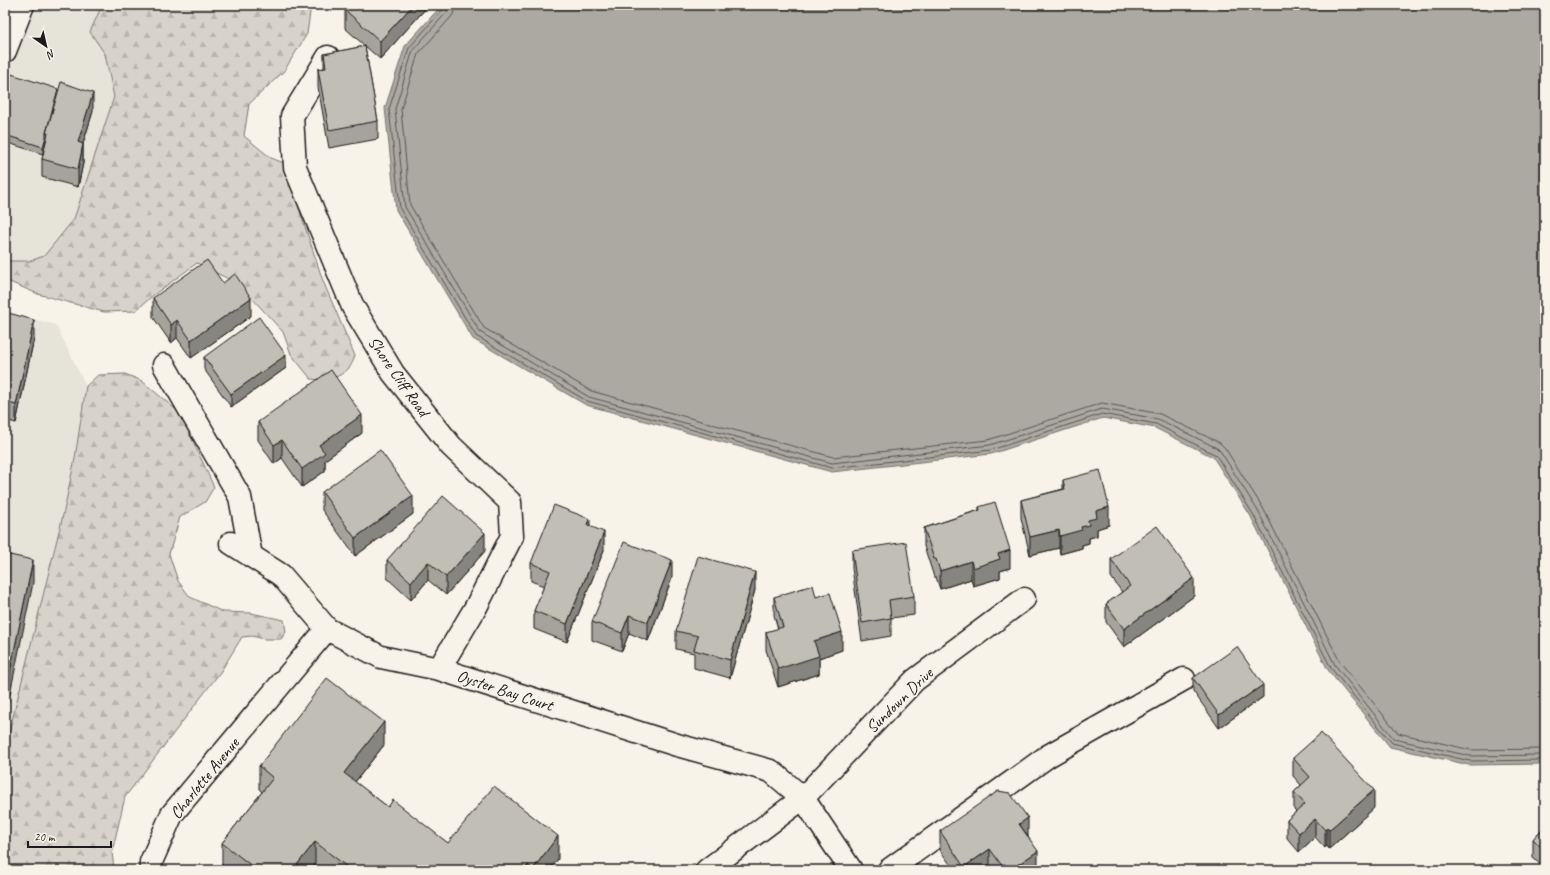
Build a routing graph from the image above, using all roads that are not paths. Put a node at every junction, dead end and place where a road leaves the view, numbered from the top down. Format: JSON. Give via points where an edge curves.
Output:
{"nodes":[{"id":1,"x":21,"y":6,"type":"edge"},
{"id":2,"x":5,"y":52,"type":"edge"},
{"id":3,"x":328,"y":57,"type":"edge"},
{"id":4,"x":164,"y":365,"type":"dead end"},
{"id":5,"x":231,"y":543,"type":"dead end"},
{"id":6,"x":251,"y":556,"type":"junction"},
{"id":7,"x":1024,"y":599,"type":"dead end"},
{"id":8,"x":327,"y":629,"type":"junction"},
{"id":9,"x":439,"y":669,"type":"junction"},
{"id":10,"x":1184,"y":679,"type":"dead end"},
{"id":11,"x":803,"y":798,"type":"junction"},
{"id":12,"x":151,"y":870,"type":"edge"},
{"id":13,"x":707,"y":870,"type":"edge"},
{"id":14,"x":851,"y":870,"type":"edge"},
{"id":15,"x":889,"y":870,"type":"edge"}],
"edges":[{"from":1,"to":2,"type":"street"},
{"from":3,"to":9,"type":"street","name":"Shore Cliff Road","via":[[292,116],[295,167],[353,307],[393,373],[451,446],[510,502],[512,536],[476,606]]},
{"from":4,"to":6,"type":"street","via":[[240,497]]},
{"from":5,"to":6,"type":"street","name":"Oyster Bay Court"},
{"from":6,"to":8,"type":"street","name":"Oyster Bay Court","via":[[281,575]]},
{"from":7,"to":11,"type":"street","name":"Sundown Drive","via":[[915,680]]},
{"from":8,"to":9,"type":"street","name":"Oyster Bay Court","via":[[381,657]]},
{"from":8,"to":12,"type":"street","name":"Charlotte Avenue","via":[[172,814],[151,862]]},
{"from":9,"to":11,"type":"street","name":"Oyster Bay Court","via":[[677,745],[770,771]]},
{"from":10,"to":15,"type":"street","via":[[1048,756]]},
{"from":11,"to":13,"type":"street","name":"Sundown Drive"},
{"from":11,"to":14,"type":"street"}]}
